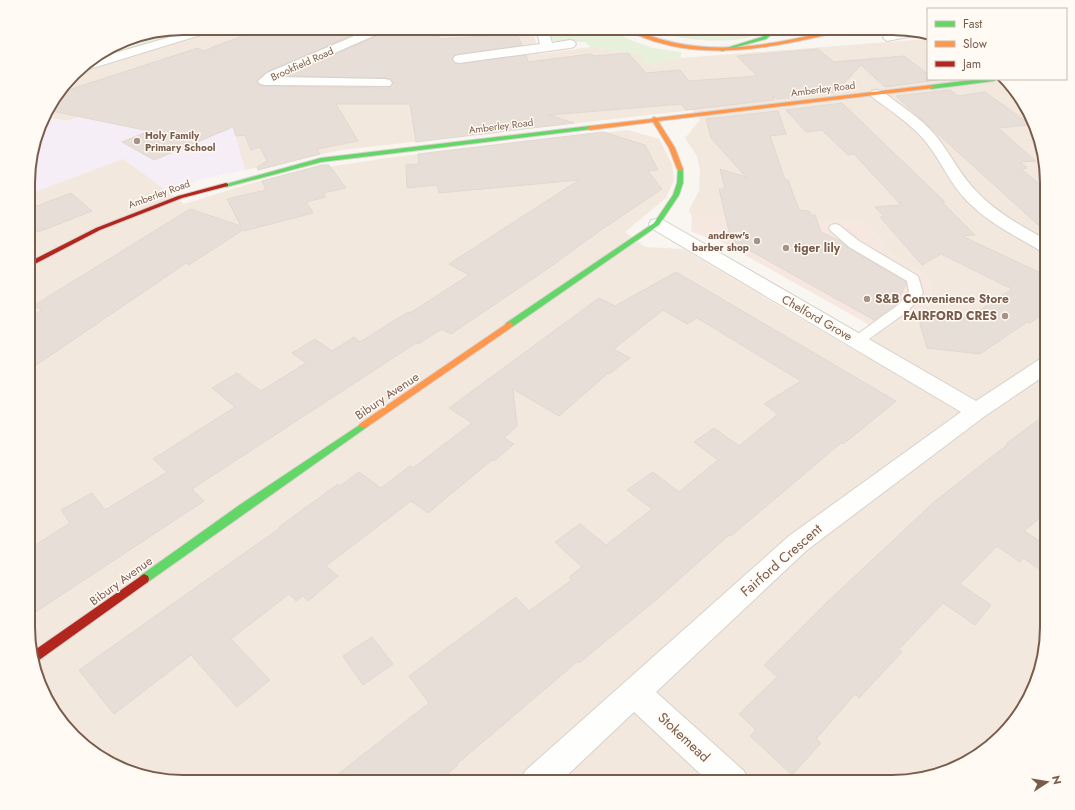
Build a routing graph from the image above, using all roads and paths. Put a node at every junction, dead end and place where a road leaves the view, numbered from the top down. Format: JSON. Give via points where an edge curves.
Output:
{"nodes":[{"id":1,"x":190,"y":35,"type":"edge"},
{"id":2,"x":367,"y":35,"type":"edge"},
{"id":3,"x":544,"y":35,"type":"edge"},
{"id":4,"x":640,"y":35,"type":"edge"},
{"id":5,"x":768,"y":35,"type":"edge"},
{"id":6,"x":791,"y":35,"type":"edge"},
{"id":7,"x":819,"y":35,"type":"edge"},
{"id":8,"x":902,"y":35,"type":"edge"},
{"id":9,"x":887,"y":38,"type":"dead end"},
{"id":10,"x":570,"y":44,"type":"dead end"},
{"id":11,"x":772,"y":44,"type":"junction"},
{"id":12,"x":547,"y":47,"type":"junction"},
{"id":13,"x":722,"y":50,"type":"junction"},
{"id":14,"x":459,"y":59,"type":"dead end"},
{"id":15,"x":98,"y":62,"type":"edge"},
{"id":16,"x":986,"y":80,"type":"edge"},
{"id":17,"x":385,"y":83,"type":"dead end"},
{"id":18,"x":877,"y":94,"type":"junction"},
{"id":19,"x":654,"y":119,"type":"junction"},
{"id":20,"x":657,"y":224,"type":"junction"},
{"id":21,"x":835,"y":228,"type":"dead end"},
{"id":22,"x":1040,"y":244,"type":"edge"},
{"id":23,"x":35,"y":262,"type":"edge"},
{"id":24,"x":857,"y":341,"type":"junction"},
{"id":25,"x":1040,"y":369,"type":"edge"},
{"id":26,"x":978,"y":411,"type":"junction"},
{"id":27,"x":38,"y":655,"type":"edge"},
{"id":28,"x":634,"y":692,"type":"junction"},
{"id":29,"x":544,"y":775,"type":"edge"},
{"id":30,"x":725,"y":775,"type":"edge"}],
"edges":[{"from":1,"to":15,"type":"street"},
{"from":2,"to":17,"type":"street","name":"Brookfield Road","via":[[265,81]]},
{"from":3,"to":12,"type":"street"},
{"from":4,"to":13,"type":"street","via":[[678,47]]},
{"from":5,"to":13,"type":"street"},
{"from":6,"to":11,"type":"street"},
{"from":7,"to":11,"type":"street"},
{"from":8,"to":9,"type":"lane"},
{"from":10,"to":12,"type":"street"},
{"from":11,"to":13,"type":"street"},
{"from":12,"to":14,"type":"street","via":[[481,52]]},
{"from":16,"to":18,"type":"street","name":"Amberley Road"},
{"from":18,"to":19,"type":"street","name":"Amberley Road"},
{"from":18,"to":22,"type":"street","via":[[925,132],[958,181],[973,198]]},
{"from":19,"to":20,"type":"street","name":"Bibury Avenue","via":[[677,156],[682,174],[679,192],[671,208]]},
{"from":19,"to":23,"type":"street","name":"Amberley Road","via":[[321,160],[180,197],[98,230]]},
{"from":20,"to":24,"type":"street","name":"Chelford Grove"},
{"from":20,"to":27,"type":"street","name":"Bibury Avenue","via":[[245,507]]},
{"from":21,"to":24,"type":"lane","via":[[854,244],[914,279],[916,292],[903,308]]},
{"from":24,"to":26,"type":"street","name":"Chelford Grove"},
{"from":25,"to":26,"type":"street","name":"Fairford Crescent"},
{"from":26,"to":28,"type":"street","name":"Fairford Crescent","via":[[798,543]]},
{"from":28,"to":29,"type":"street","name":"Fairford Crescent"},
{"from":28,"to":30,"type":"street","name":"Stokemead"}]}
